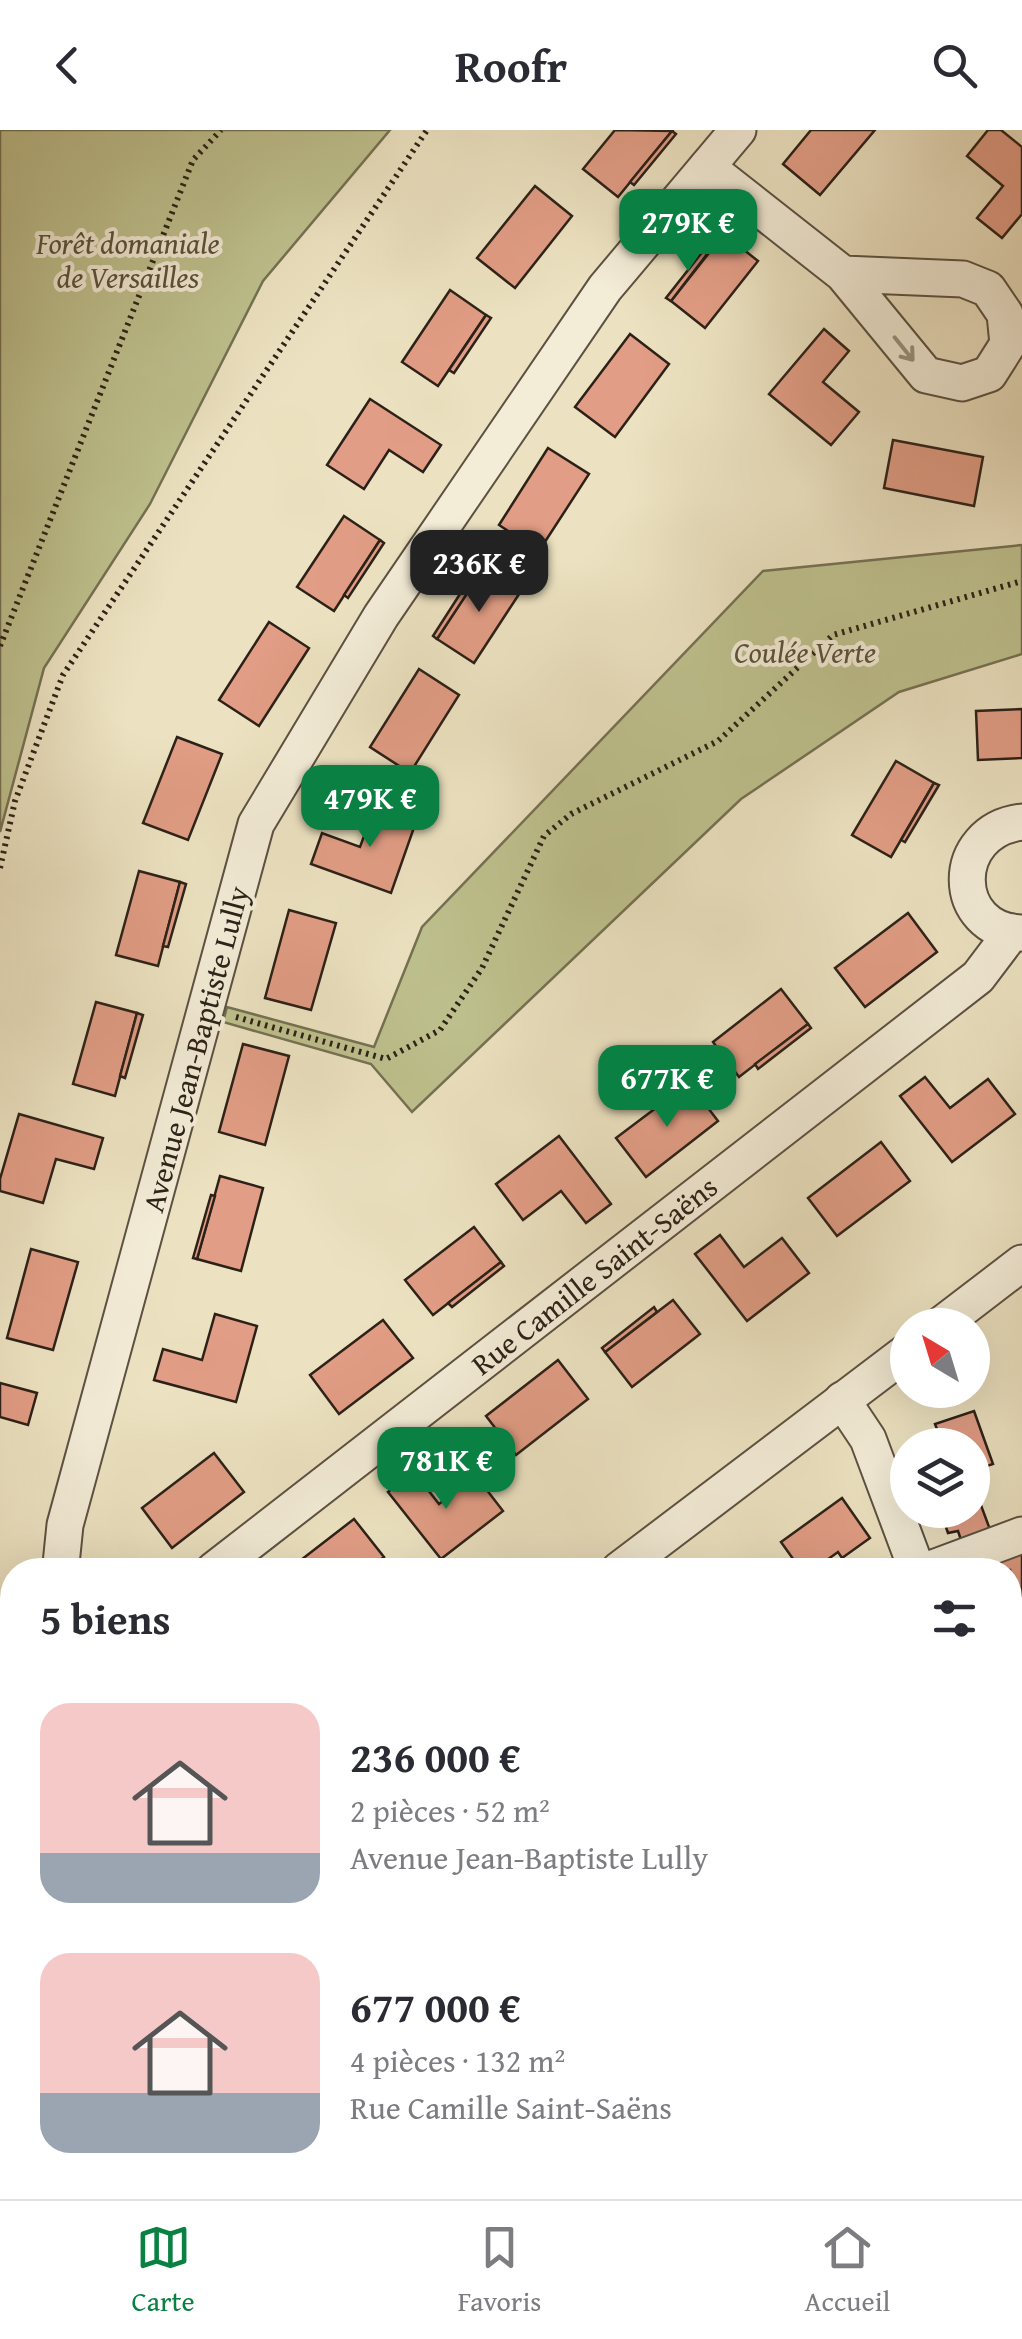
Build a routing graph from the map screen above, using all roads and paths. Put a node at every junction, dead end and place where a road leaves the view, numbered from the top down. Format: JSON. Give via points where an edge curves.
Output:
{"nodes":[{"id":1,"x":222,"y":130,"type":"edge"},
{"id":2,"x":428,"y":130,"type":"edge"},
{"id":3,"x":738,"y":130,"type":"edge"},
{"id":4,"x":708,"y":166,"type":"junction"},
{"id":5,"x":842,"y":274,"type":"junction"},
{"id":6,"x":1022,"y":581,"type":"edge"},
{"id":7,"x":0,"y":646,"type":"edge"},
{"id":8,"x":1022,"y":822,"type":"edge"},
{"id":9,"x":0,"y":868,"type":"edge"},
{"id":10,"x":1017,"y":932,"type":"edge"},
{"id":11,"x":206,"y":1009,"type":"junction"},
{"id":12,"x":1022,"y":1263,"type":"edge"},
{"id":13,"x":963,"y":1308,"type":"edge"},
{"id":14,"x":890,"y":1364,"type":"edge"},
{"id":15,"x":842,"y":1400,"type":"junction"},
{"id":16,"x":1022,"y":1535,"type":"edge"},
{"id":17,"x":62,"y":1558,"type":"edge"},
{"id":18,"x":229,"y":1558,"type":"edge"},
{"id":19,"x":635,"y":1558,"type":"edge"},
{"id":20,"x":913,"y":1558,"type":"edge"},
{"id":21,"x":960,"y":1558,"type":"edge"}],
"edges":[{"from":1,"to":7,"type":"path","via":[[192,160]]},
{"from":2,"to":9,"type":"path","via":[[63,675],[15,800]]},
{"from":3,"to":4,"type":"street","name":"Avenue Jean-Baptiste Lully"},
{"from":4,"to":5,"type":"street"},
{"from":4,"to":11,"type":"street","name":"Avenue Jean-Baptiste Lully","via":[[594,304],[381,616],[265,808]]},
{"from":5,"to":5,"type":"street","one_way":true,"via":[[926,375],[962,384],[989,374],[1008,344],[1005,314],[988,289],[963,278]]},
{"from":6,"to":11,"type":"path","via":[[834,635],[718,741],[571,814],[544,836],[482,968],[440,1030],[386,1059]]},
{"from":8,"to":10,"type":"street","name":"Rue Camille Saint-Saëns","via":[[986,835],[968,865],[967,883],[981,915]]},
{"from":10,"to":18,"type":"street","name":"Rue Camille Saint-Saëns","via":[[978,976]]},
{"from":11,"to":17,"type":"street","name":"Avenue Jean-Baptiste Lully","via":[[65,1525]]},
{"from":12,"to":13,"type":"street"},
{"from":14,"to":15,"type":"street"},
{"from":15,"to":19,"type":"street"},
{"from":15,"to":20,"type":"street","via":[[868,1438]]},
{"from":16,"to":21,"type":"street"}]}
